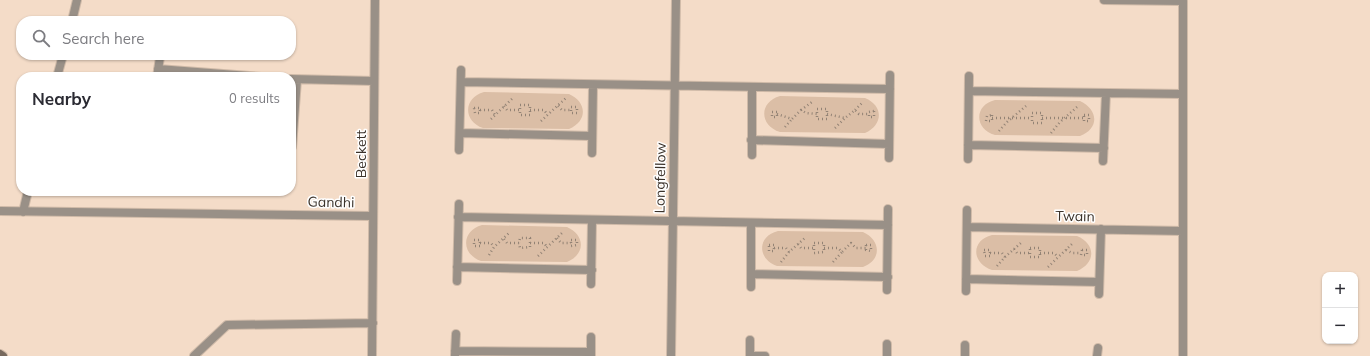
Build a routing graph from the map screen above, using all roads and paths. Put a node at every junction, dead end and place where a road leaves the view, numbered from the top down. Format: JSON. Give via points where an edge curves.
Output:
{"nodes":[{"id":1,"x":77,"y":0,"type":"edge"},
{"id":2,"x":375,"y":0,"type":"edge"},
{"id":3,"x":676,"y":0,"type":"edge"},
{"id":4,"x":1104,"y":0,"type":"edge"},
{"id":5,"x":73,"y":16,"type":"edge"},
{"id":6,"x":62,"y":60,"type":"edge"},
{"id":7,"x":160,"y":60,"type":"edge"},
{"id":8,"x":461,"y":70,"type":"dead end"},
{"id":9,"x":58,"y":72,"type":"edge"},
{"id":10,"x":158,"y":72,"type":"edge"},
{"id":11,"x":890,"y":75,"type":"dead end"},
{"id":12,"x":969,"y":76,"type":"dead end"},
{"id":13,"x":296,"y":80,"type":"edge"},
{"id":14,"x":374,"y":81,"type":"junction"},
{"id":15,"x":461,"y":82,"type":"junction"},
{"id":16,"x":525,"y":84,"type":"junction"},
{"id":17,"x":576,"y":84,"type":"junction"},
{"id":18,"x":592,"y":85,"type":"junction"},
{"id":19,"x":675,"y":86,"type":"junction"},
{"id":20,"x":752,"y":87,"type":"junction"},
{"id":21,"x":890,"y":89,"type":"junction"},
{"id":22,"x":969,"y":91,"type":"junction"},
{"id":23,"x":1039,"y":92,"type":"junction"},
{"id":24,"x":1089,"y":93,"type":"junction"},
{"id":25,"x":1106,"y":93,"type":"junction"},
{"id":26,"x":1183,"y":94,"type":"junction"},
{"id":27,"x":504,"y":106,"type":"junction"},
{"id":28,"x":558,"y":106,"type":"junction"},
{"id":29,"x":480,"y":110,"type":"dead end"},
{"id":30,"x":520,"y":110,"type":"junction"},
{"id":31,"x":530,"y":110,"type":"junction"},
{"id":32,"x":571,"y":110,"type":"dead end"},
{"id":33,"x":548,"y":114,"type":"junction"},
{"id":34,"x":777,"y":114,"type":"dead end"},
{"id":35,"x":817,"y":114,"type":"junction"},
{"id":36,"x":827,"y":114,"type":"junction"},
{"id":37,"x":869,"y":114,"type":"dead end"},
{"id":38,"x":495,"y":115,"type":"junction"},
{"id":39,"x":992,"y":118,"type":"dead end"},
{"id":40,"x":1012,"y":118,"type":"junction"},
{"id":41,"x":1032,"y":118,"type":"junction"},
{"id":42,"x":1042,"y":118,"type":"junction"},
{"id":43,"x":1064,"y":118,"type":"junction"},
{"id":44,"x":1084,"y":118,"type":"dead end"},
{"id":45,"x":460,"y":133,"type":"junction"},
{"id":46,"x":479,"y":134,"type":"junction"},
{"id":47,"x":529,"y":135,"type":"junction"},
{"id":48,"x":592,"y":136,"type":"junction"},
{"id":49,"x":751,"y":140,"type":"junction"},
{"id":50,"x":889,"y":144,"type":"junction"},
{"id":51,"x":968,"y":145,"type":"junction"},
{"id":52,"x":988,"y":146,"type":"junction"},
{"id":53,"x":1039,"y":147,"type":"junction"},
{"id":54,"x":1104,"y":148,"type":"junction"},
{"id":55,"x":459,"y":150,"type":"dead end"},
{"id":56,"x":592,"y":153,"type":"dead end"},
{"id":57,"x":752,"y":155,"type":"dead end"},
{"id":58,"x":889,"y":158,"type":"dead end"},
{"id":59,"x":968,"y":159,"type":"dead end"},
{"id":60,"x":1103,"y":161,"type":"dead end"},
{"id":61,"x":27,"y":196,"type":"edge"},
{"id":62,"x":458,"y":204,"type":"dead end"},
{"id":63,"x":888,"y":209,"type":"dead end"},
{"id":64,"x":967,"y":210,"type":"dead end"},
{"id":65,"x":0,"y":211,"type":"edge"},
{"id":66,"x":23,"y":212,"type":"junction"},
{"id":67,"x":373,"y":216,"type":"junction"},
{"id":68,"x":458,"y":217,"type":"junction"},
{"id":69,"x":522,"y":219,"type":"junction"},
{"id":70,"x":576,"y":220,"type":"junction"},
{"id":71,"x":592,"y":220,"type":"junction"},
{"id":72,"x":673,"y":221,"type":"junction"},
{"id":73,"x":751,"y":223,"type":"junction"},
{"id":74,"x":816,"y":224,"type":"junction"},
{"id":75,"x":888,"y":225,"type":"junction"},
{"id":76,"x":967,"y":227,"type":"junction"},
{"id":77,"x":1036,"y":228,"type":"junction"},
{"id":78,"x":1086,"y":229,"type":"junction"},
{"id":79,"x":1101,"y":229,"type":"junction"},
{"id":80,"x":1183,"y":231,"type":"junction"},
{"id":81,"x":557,"y":238,"type":"junction"},
{"id":82,"x":504,"y":239,"type":"junction"},
{"id":83,"x":480,"y":243,"type":"dead end"},
{"id":84,"x":520,"y":243,"type":"junction"},
{"id":85,"x":530,"y":243,"type":"junction"},
{"id":86,"x":571,"y":243,"type":"dead end"},
{"id":87,"x":798,"y":244,"type":"junction"},
{"id":88,"x":494,"y":247,"type":"junction"},
{"id":89,"x":547,"y":247,"type":"junction"},
{"id":90,"x":774,"y":248,"type":"dead end"},
{"id":91,"x":814,"y":248,"type":"junction"},
{"id":92,"x":824,"y":248,"type":"junction"},
{"id":93,"x":866,"y":248,"type":"dead end"},
{"id":94,"x":1014,"y":249,"type":"junction"},
{"id":95,"x":1066,"y":250,"type":"junction"},
{"id":96,"x":789,"y":252,"type":"junction"},
{"id":97,"x":1040,"y":252,"type":"junction"},
{"id":98,"x":990,"y":253,"type":"dead end"},
{"id":99,"x":1030,"y":253,"type":"junction"},
{"id":100,"x":1081,"y":253,"type":"dead end"},
{"id":101,"x":1005,"y":257,"type":"junction"},
{"id":102,"x":1058,"y":257,"type":"junction"},
{"id":103,"x":457,"y":267,"type":"junction"},
{"id":104,"x":479,"y":268,"type":"junction"},
{"id":105,"x":526,"y":269,"type":"junction"},
{"id":106,"x":592,"y":270,"type":"junction"},
{"id":107,"x":751,"y":274,"type":"junction"},
{"id":108,"x":771,"y":275,"type":"junction"},
{"id":109,"x":888,"y":277,"type":"junction"},
{"id":110,"x":966,"y":279,"type":"junction"},
{"id":111,"x":984,"y":280,"type":"junction"},
{"id":112,"x":1035,"y":280,"type":"junction"},
{"id":113,"x":457,"y":281,"type":"dead end"},
{"id":114,"x":1099,"y":282,"type":"junction"},
{"id":115,"x":591,"y":284,"type":"dead end"},
{"id":116,"x":750,"y":287,"type":"dead end"},
{"id":117,"x":888,"y":290,"type":"dead end"},
{"id":118,"x":966,"y":292,"type":"dead end"},
{"id":119,"x":1099,"y":294,"type":"dead end"},
{"id":120,"x":372,"y":323,"type":"junction"},
{"id":121,"x":456,"y":334,"type":"dead end"},
{"id":122,"x":591,"y":337,"type":"dead end"},
{"id":123,"x":750,"y":340,"type":"dead end"},
{"id":124,"x":887,"y":344,"type":"dead end"},
{"id":125,"x":965,"y":345,"type":"dead end"},
{"id":126,"x":0,"y":354,"type":"edge"},
{"id":127,"x":455,"y":354,"type":"edge"},
{"id":128,"x":591,"y":354,"type":"edge"},
{"id":129,"x":4,"y":356,"type":"edge"},
{"id":130,"x":194,"y":356,"type":"edge"},
{"id":131,"x":372,"y":356,"type":"edge"},
{"id":132,"x":671,"y":356,"type":"edge"},
{"id":133,"x":750,"y":356,"type":"edge"},
{"id":134,"x":765,"y":356,"type":"edge"},
{"id":135,"x":887,"y":356,"type":"edge"},
{"id":136,"x":965,"y":356,"type":"edge"},
{"id":137,"x":1183,"y":356,"type":"edge"}],
"edges":[{"from":1,"to":5,"type":"street"},
{"from":2,"to":14,"type":"street","name":"Beckett"},
{"from":3,"to":19,"type":"street","name":"Longfellow"},
{"from":4,"to":26,"type":"street","via":[[1183,1]]},
{"from":6,"to":9,"type":"street"},
{"from":7,"to":10,"type":"street"},
{"from":8,"to":15,"type":"street"},
{"from":11,"to":21,"type":"street"},
{"from":12,"to":22,"type":"street"},
{"from":13,"to":14,"type":"street"},
{"from":14,"to":67,"type":"street","name":"Beckett"},
{"from":15,"to":16,"type":"street"},
{"from":15,"to":45,"type":"street"},
{"from":16,"to":17,"type":"street"},
{"from":16,"to":27,"type":"path"},
{"from":17,"to":18,"type":"street"},
{"from":17,"to":28,"type":"path"},
{"from":18,"to":19,"type":"street"},
{"from":18,"to":48,"type":"street"},
{"from":19,"to":20,"type":"street"},
{"from":19,"to":72,"type":"street","name":"Longfellow"},
{"from":20,"to":21,"type":"street"},
{"from":20,"to":49,"type":"street"},
{"from":21,"to":50,"type":"street"},
{"from":22,"to":23,"type":"street"},
{"from":22,"to":51,"type":"street"},
{"from":23,"to":24,"type":"street"},
{"from":23,"to":40,"type":"path"},
{"from":24,"to":25,"type":"street"},
{"from":24,"to":43,"type":"path","via":[[1082,103]]},
{"from":25,"to":26,"type":"street"},
{"from":25,"to":54,"type":"street"},
{"from":26,"to":80,"type":"street"},
{"from":27,"to":30,"type":"path","via":[[507,110]]},
{"from":27,"to":38,"type":"path"},
{"from":28,"to":32,"type":"path","via":[[562,110]]},
{"from":28,"to":33,"type":"path"},
{"from":29,"to":38,"type":"path","via":[[492,110]]},
{"from":30,"to":31,"type":"path","via":[[520,115],[530,115]]},
{"from":30,"to":31,"type":"path","via":[[520,105],[530,105]]},
{"from":31,"to":33,"type":"path","via":[[544,110]]},
{"from":33,"to":47,"type":"path"},
{"from":34,"to":35,"type":"path","via":[[792,119],[801,110]]},
{"from":35,"to":36,"type":"path","via":[[817,110],[827,109]]},
{"from":35,"to":36,"type":"path","via":[[817,119],[827,119]]},
{"from":36,"to":37,"type":"path","via":[[845,118],[854,110],[859,114]]},
{"from":38,"to":46,"type":"path"},
{"from":39,"to":40,"type":"path"},
{"from":40,"to":41,"type":"path"},
{"from":40,"to":52,"type":"path"},
{"from":41,"to":42,"type":"path","via":[[1032,123],[1042,123]]},
{"from":41,"to":42,"type":"path","via":[[1032,113],[1042,113]]},
{"from":42,"to":43,"type":"path"},
{"from":43,"to":44,"type":"path"},
{"from":43,"to":53,"type":"path"},
{"from":45,"to":46,"type":"street"},
{"from":45,"to":55,"type":"street"},
{"from":46,"to":47,"type":"street"},
{"from":47,"to":48,"type":"street"},
{"from":48,"to":56,"type":"street"},
{"from":49,"to":50,"type":"street"},
{"from":49,"to":57,"type":"street"},
{"from":50,"to":58,"type":"street"},
{"from":51,"to":52,"type":"street"},
{"from":51,"to":59,"type":"street"},
{"from":52,"to":53,"type":"street"},
{"from":53,"to":54,"type":"street"},
{"from":54,"to":60,"type":"street"},
{"from":61,"to":66,"type":"street"},
{"from":62,"to":68,"type":"street"},
{"from":63,"to":75,"type":"street"},
{"from":64,"to":76,"type":"street"},
{"from":65,"to":66,"type":"street","name":"Gandhi"},
{"from":66,"to":67,"type":"street","name":"Gandhi"},
{"from":67,"to":120,"type":"street","name":"Beckett"},
{"from":68,"to":69,"type":"street"},
{"from":68,"to":103,"type":"street"},
{"from":69,"to":70,"type":"street"},
{"from":69,"to":82,"type":"path"},
{"from":70,"to":71,"type":"street"},
{"from":70,"to":81,"type":"path"},
{"from":71,"to":72,"type":"street"},
{"from":71,"to":106,"type":"street"},
{"from":72,"to":73,"type":"street"},
{"from":72,"to":132,"type":"street","name":"Longfellow"},
{"from":73,"to":74,"type":"street"},
{"from":73,"to":107,"type":"street"},
{"from":74,"to":75,"type":"street"},
{"from":74,"to":87,"type":"path"},
{"from":75,"to":109,"type":"street"},
{"from":76,"to":77,"type":"street","name":"Twain"},
{"from":76,"to":110,"type":"street"},
{"from":77,"to":78,"type":"street","name":"Twain"},
{"from":77,"to":94,"type":"path"},
{"from":78,"to":79,"type":"street","name":"Twain"},
{"from":78,"to":95,"type":"path"},
{"from":79,"to":80,"type":"street","name":"Twain"},
{"from":79,"to":114,"type":"street"},
{"from":80,"to":137,"type":"street"},
{"from":81,"to":86,"type":"path","via":[[562,243]]},
{"from":81,"to":89,"type":"path"},
{"from":82,"to":84,"type":"path","via":[[507,243]]},
{"from":82,"to":88,"type":"path"},
{"from":83,"to":88,"type":"path","via":[[491,243]]},
{"from":84,"to":85,"type":"path","via":[[520,248],[530,247]]},
{"from":84,"to":85,"type":"path","via":[[520,238],[530,238]]},
{"from":85,"to":89,"type":"path","via":[[544,243]]},
{"from":87,"to":91,"type":"path","via":[[802,248]]},
{"from":87,"to":96,"type":"path"},
{"from":88,"to":104,"type":"path"},
{"from":89,"to":105,"type":"path"},
{"from":90,"to":96,"type":"path","via":[[786,248]]},
{"from":91,"to":92,"type":"path","via":[[814,253],[824,252]]},
{"from":91,"to":92,"type":"path","via":[[814,243],[824,243]]},
{"from":92,"to":93,"type":"path","via":[[838,248],[842,252],[852,243],[856,248]]},
{"from":94,"to":99,"type":"path","via":[[1017,253]]},
{"from":94,"to":101,"type":"path"},
{"from":95,"to":100,"type":"path"},
{"from":95,"to":102,"type":"path"},
{"from":96,"to":108,"type":"path"},
{"from":97,"to":99,"type":"path","via":[[1040,257],[1030,257]]},
{"from":97,"to":99,"type":"path","via":[[1040,248],[1030,248]]},
{"from":97,"to":102,"type":"path","via":[[1054,253]]},
{"from":98,"to":101,"type":"path","via":[[1002,253]]},
{"from":101,"to":111,"type":"path"},
{"from":102,"to":112,"type":"path"},
{"from":103,"to":104,"type":"street"},
{"from":103,"to":113,"type":"street"},
{"from":104,"to":105,"type":"street"},
{"from":105,"to":106,"type":"street"},
{"from":106,"to":115,"type":"street"},
{"from":107,"to":108,"type":"street"},
{"from":107,"to":116,"type":"street"},
{"from":108,"to":109,"type":"street"},
{"from":109,"to":117,"type":"street"},
{"from":110,"to":111,"type":"street"},
{"from":110,"to":118,"type":"street"},
{"from":111,"to":112,"type":"street"},
{"from":112,"to":114,"type":"street"},
{"from":114,"to":119,"type":"street"},
{"from":120,"to":130,"type":"street","via":[[227,325]]},
{"from":120,"to":131,"type":"street","name":"Beckett"},
{"from":121,"to":127,"type":"street"},
{"from":122,"to":128,"type":"street"},
{"from":123,"to":133,"type":"street"},
{"from":124,"to":135,"type":"street"},
{"from":125,"to":136,"type":"street"},
{"from":126,"to":129,"type":"main road"},
{"from":127,"to":128,"type":"street"},
{"from":133,"to":134,"type":"street"}]}
